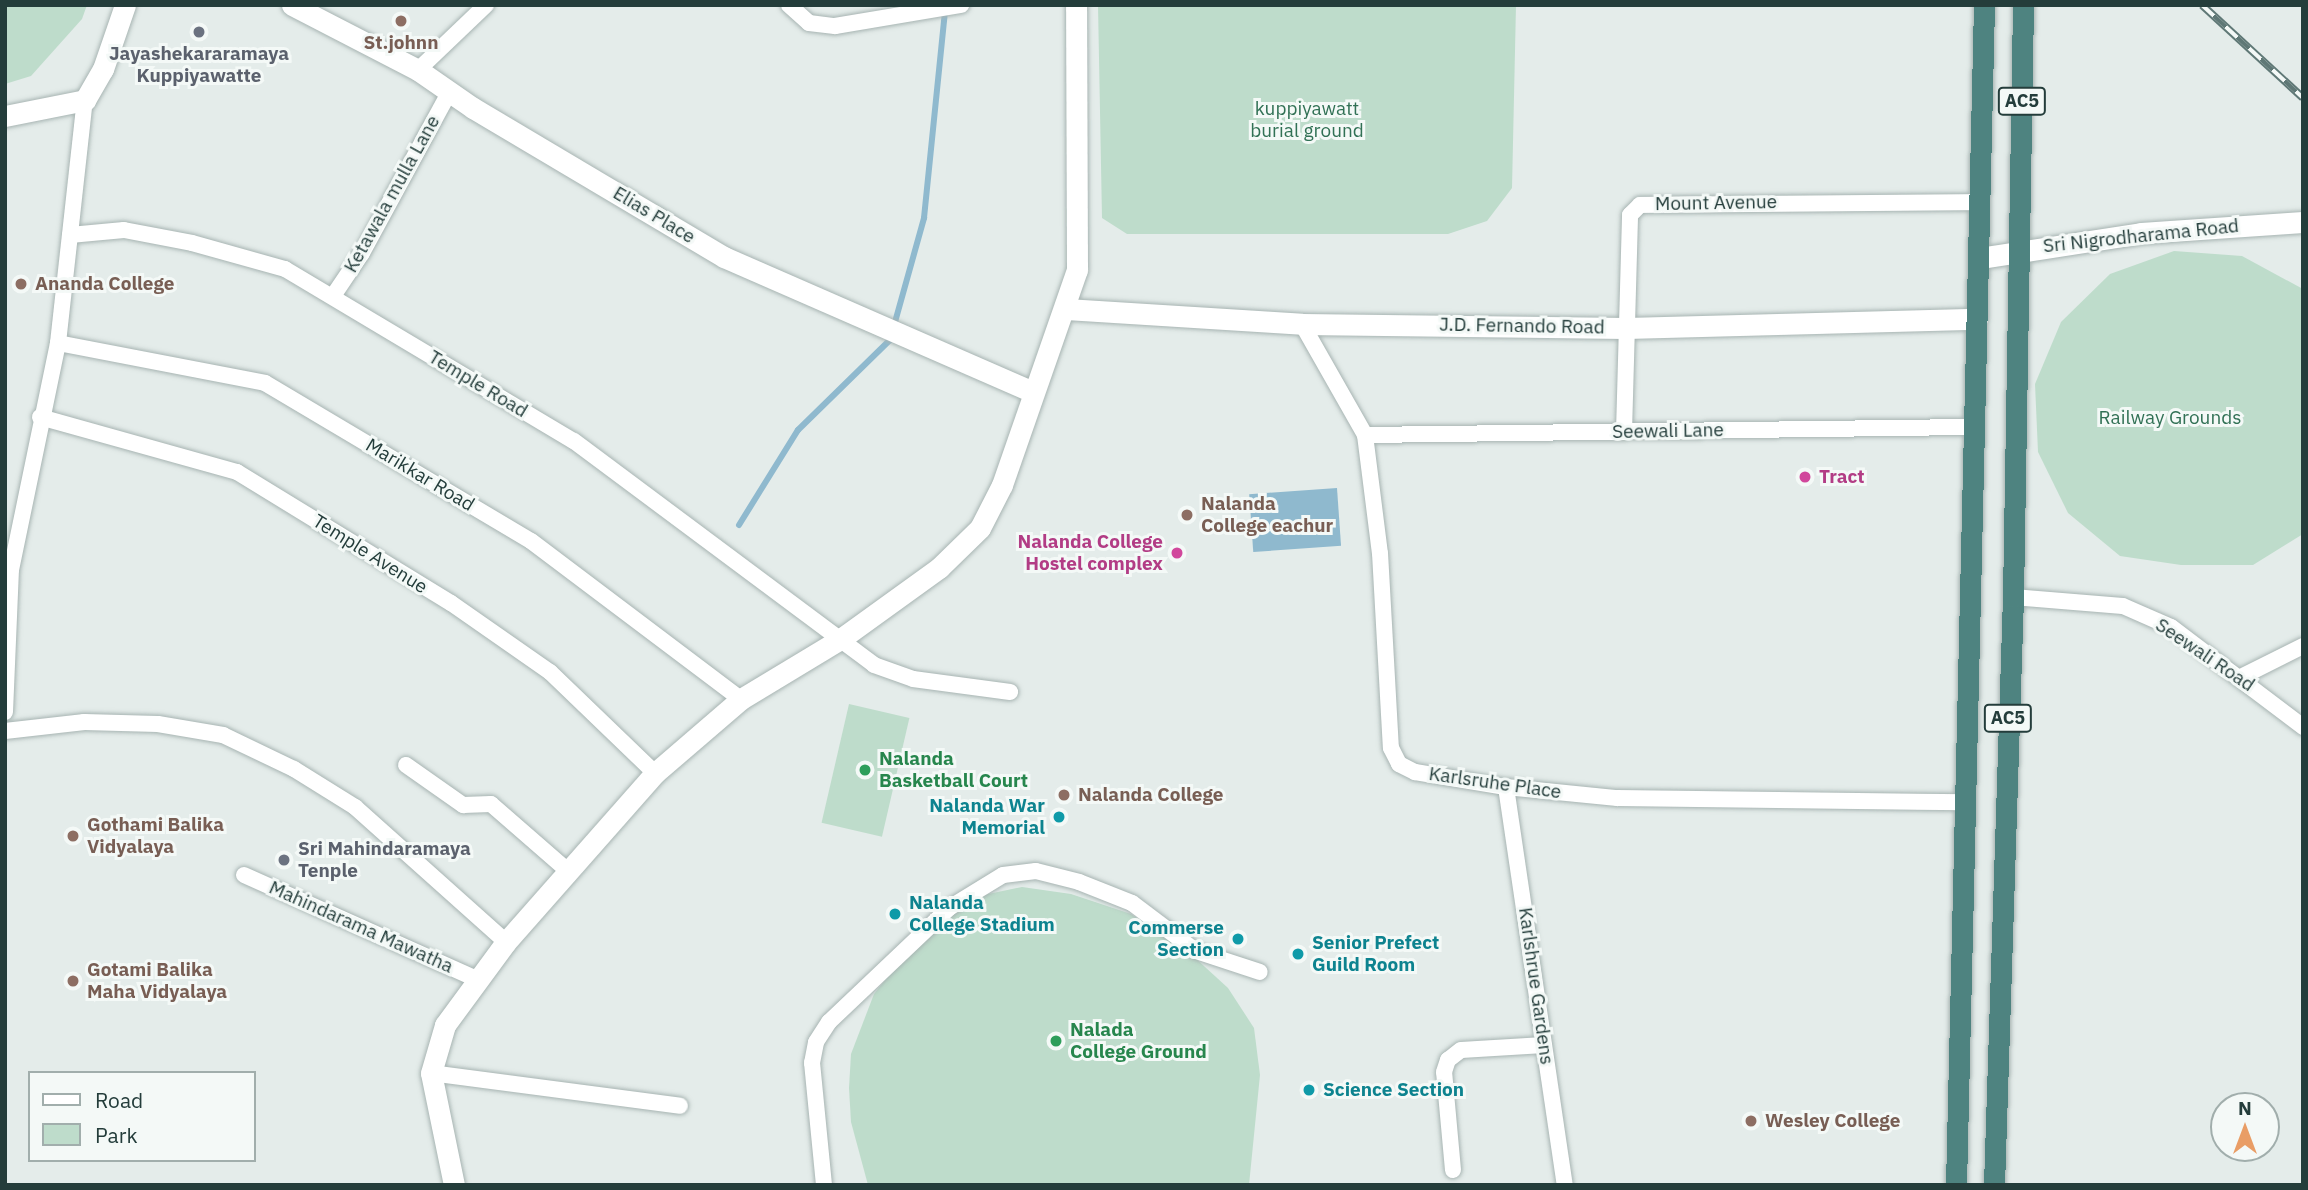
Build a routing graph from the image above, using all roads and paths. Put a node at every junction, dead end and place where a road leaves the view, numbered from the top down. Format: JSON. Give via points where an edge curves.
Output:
{"nodes":[{"id":1,"x":125,"y":5,"type":"edge"},
{"id":2,"x":292,"y":5,"type":"edge"},
{"id":3,"x":485,"y":5,"type":"edge"},
{"id":4,"x":789,"y":5,"type":"edge"},
{"id":5,"x":1076,"y":5,"type":"edge"},
{"id":6,"x":1984,"y":5,"type":"edge"},
{"id":7,"x":2023,"y":5,"type":"edge"},
{"id":8,"x":958,"y":6,"type":"edge"},
{"id":9,"x":418,"y":70,"type":"junction"},
{"id":10,"x":450,"y":91,"type":"junction"},
{"id":11,"x":85,"y":100,"type":"junction"},
{"id":12,"x":5,"y":116,"type":"edge"},
{"id":13,"x":1982,"y":202,"type":"junction"},
{"id":14,"x":2303,"y":222,"type":"edge"},
{"id":15,"x":70,"y":235,"type":"junction"},
{"id":16,"x":2020,"y":250,"type":"junction"},
{"id":17,"x":1980,"y":258,"type":"junction"},
{"id":18,"x":333,"y":296,"type":"junction"},
{"id":19,"x":1066,"y":309,"type":"junction"},
{"id":20,"x":1977,"y":319,"type":"junction"},
{"id":21,"x":1302,"y":324,"type":"junction"},
{"id":22,"x":1626,"y":328,"type":"junction"},
{"id":23,"x":58,"y":343,"type":"junction"},
{"id":24,"x":1033,"y":392,"type":"junction"},
{"id":25,"x":40,"y":417,"type":"junction"},
{"id":26,"x":1972,"y":427,"type":"junction"},
{"id":27,"x":1624,"y":432,"type":"junction"},
{"id":28,"x":1364,"y":435,"type":"junction"},
{"id":29,"x":2013,"y":597,"type":"junction"},
{"id":30,"x":842,"y":638,"type":"junction"},
{"id":31,"x":2303,"y":646,"type":"edge"},
{"id":32,"x":2241,"y":677,"type":"junction"},
{"id":33,"x":1010,"y":692,"type":"dead end"},
{"id":34,"x":741,"y":699,"type":"junction"},
{"id":35,"x":5,"y":712,"type":"edge"},
{"id":36,"x":2303,"y":727,"type":"edge"},
{"id":37,"x":5,"y":731,"type":"edge"},
{"id":38,"x":406,"y":765,"type":"dead end"},
{"id":39,"x":655,"y":773,"type":"junction"},
{"id":40,"x":1506,"y":787,"type":"junction"},
{"id":41,"x":1968,"y":802,"type":"junction"},
{"id":42,"x":568,"y":871,"type":"junction"},
{"id":43,"x":244,"y":875,"type":"dead end"},
{"id":44,"x":506,"y":942,"type":"junction"},
{"id":45,"x":1260,"y":972,"type":"dead end"},
{"id":46,"x":477,"y":979,"type":"junction"},
{"id":47,"x":1544,"y":1045,"type":"junction"},
{"id":48,"x":431,"y":1073,"type":"junction"},
{"id":49,"x":680,"y":1106,"type":"dead end"},
{"id":50,"x":1453,"y":1170,"type":"dead end"},
{"id":51,"x":454,"y":1185,"type":"edge"},
{"id":52,"x":824,"y":1185,"type":"edge"},
{"id":53,"x":1565,"y":1185,"type":"edge"},
{"id":54,"x":1956,"y":1185,"type":"edge"},
{"id":55,"x":1994,"y":1185,"type":"edge"}],
"edges":[{"from":1,"to":11,"type":"street","via":[[103,69]]},
{"from":2,"to":9,"type":"street","name":"Elias Place"},
{"from":3,"to":9,"type":"street"},
{"from":4,"to":8,"type":"street","via":[[808,23],[835,26]]},
{"from":5,"to":19,"type":"street","via":[[1080,202],[1077,270]]},
{"from":6,"to":13,"type":"highway","number":"AC5"},
{"from":7,"to":16,"type":"highway","number":"AC5"},
{"from":9,"to":10,"type":"street","name":"Elias Place"},
{"from":10,"to":18,"type":"street","name":"Ketawala mulla Lane","via":[[362,253]]},
{"from":10,"to":24,"type":"street","name":"Elias Place","via":[[724,257]]},
{"from":11,"to":12,"type":"street"},
{"from":11,"to":15,"type":"street"},
{"from":13,"to":17,"type":"highway","number":"AC5"},
{"from":13,"to":22,"type":"street","name":"Mount Avenue","via":[[1640,205],[1630,215]]},
{"from":14,"to":16,"type":"street","name":"Sri Nigrodharama Road","via":[[2141,233]]},
{"from":15,"to":18,"type":"street","name":"Temple Road","via":[[124,230],[192,243],[285,270]]},
{"from":15,"to":23,"type":"street"},
{"from":16,"to":17,"type":"street","name":"Sri Nigrodharama Road"},
{"from":16,"to":29,"type":"highway","number":"AC5"},
{"from":17,"to":20,"type":"highway","number":"AC5"},
{"from":18,"to":30,"type":"street","name":"Temple Road","via":[[574,441]]},
{"from":19,"to":21,"type":"street","name":"J.D. Fernando Road"},
{"from":19,"to":24,"type":"street"},
{"from":20,"to":22,"type":"street","name":"J.D. Fernando Road"},
{"from":20,"to":26,"type":"highway","number":"AC5"},
{"from":21,"to":22,"type":"street","name":"J.D. Fernando Road"},
{"from":21,"to":28,"type":"street","name":"Karlsruhe Place"},
{"from":22,"to":27,"type":"street","name":"Mount Avenue"},
{"from":23,"to":25,"type":"street"},
{"from":23,"to":34,"type":"street","name":"Marikkar Road","via":[[265,383],[531,541]]},
{"from":24,"to":30,"type":"street","via":[[1002,485],[980,528],[939,568]]},
{"from":25,"to":35,"type":"street","via":[[11,570]]},
{"from":25,"to":39,"type":"street","name":"Temple Avenue","via":[[237,471],[451,603],[550,672]]},
{"from":26,"to":27,"type":"street","name":"Seewali Lane"},
{"from":26,"to":41,"type":"highway","number":"AC5"},
{"from":27,"to":28,"type":"street","name":"Seewali Lane"},
{"from":28,"to":40,"type":"street","name":"Karlsruhe Place","via":[[1380,553],[1391,748],[1399,764],[1415,772]]},
{"from":29,"to":32,"type":"street","name":"Seewali Road","via":[[2123,606],[2171,627]]},
{"from":29,"to":55,"type":"highway","number":"AC5"},
{"from":30,"to":33,"type":"street","name":"Temple Road","via":[[874,665],[912,679]]},
{"from":30,"to":34,"type":"street"},
{"from":31,"to":32,"type":"street"},
{"from":32,"to":36,"type":"street","name":"Seewali Road"},
{"from":34,"to":39,"type":"street"},
{"from":37,"to":44,"type":"street","via":[[84,722],[158,724],[223,735],[294,769],[355,807]]},
{"from":38,"to":42,"type":"street","via":[[463,805],[491,804]]},
{"from":39,"to":42,"type":"street"},
{"from":40,"to":41,"type":"street","name":"Karlsruhe Place","via":[[1617,797]]},
{"from":40,"to":47,"type":"street","name":"Karlshrue Gardens"},
{"from":41,"to":54,"type":"highway","number":"AC5"},
{"from":42,"to":44,"type":"street"},
{"from":43,"to":46,"type":"street","name":"Mahindarama Mawatha"},
{"from":44,"to":46,"type":"street"},
{"from":45,"to":52,"type":"street","via":[[1196,951],[1132,903],[1079,882],[1036,871],[1003,875],[949,908],[829,1022],[816,1042],[812,1063]]},
{"from":46,"to":48,"type":"street","via":[[445,1025]]},
{"from":47,"to":50,"type":"street","via":[[1461,1050],[1448,1060],[1444,1072]]},
{"from":47,"to":53,"type":"street","name":"Karlshrue Gardens"},
{"from":48,"to":49,"type":"street"},
{"from":48,"to":51,"type":"street"}]}
